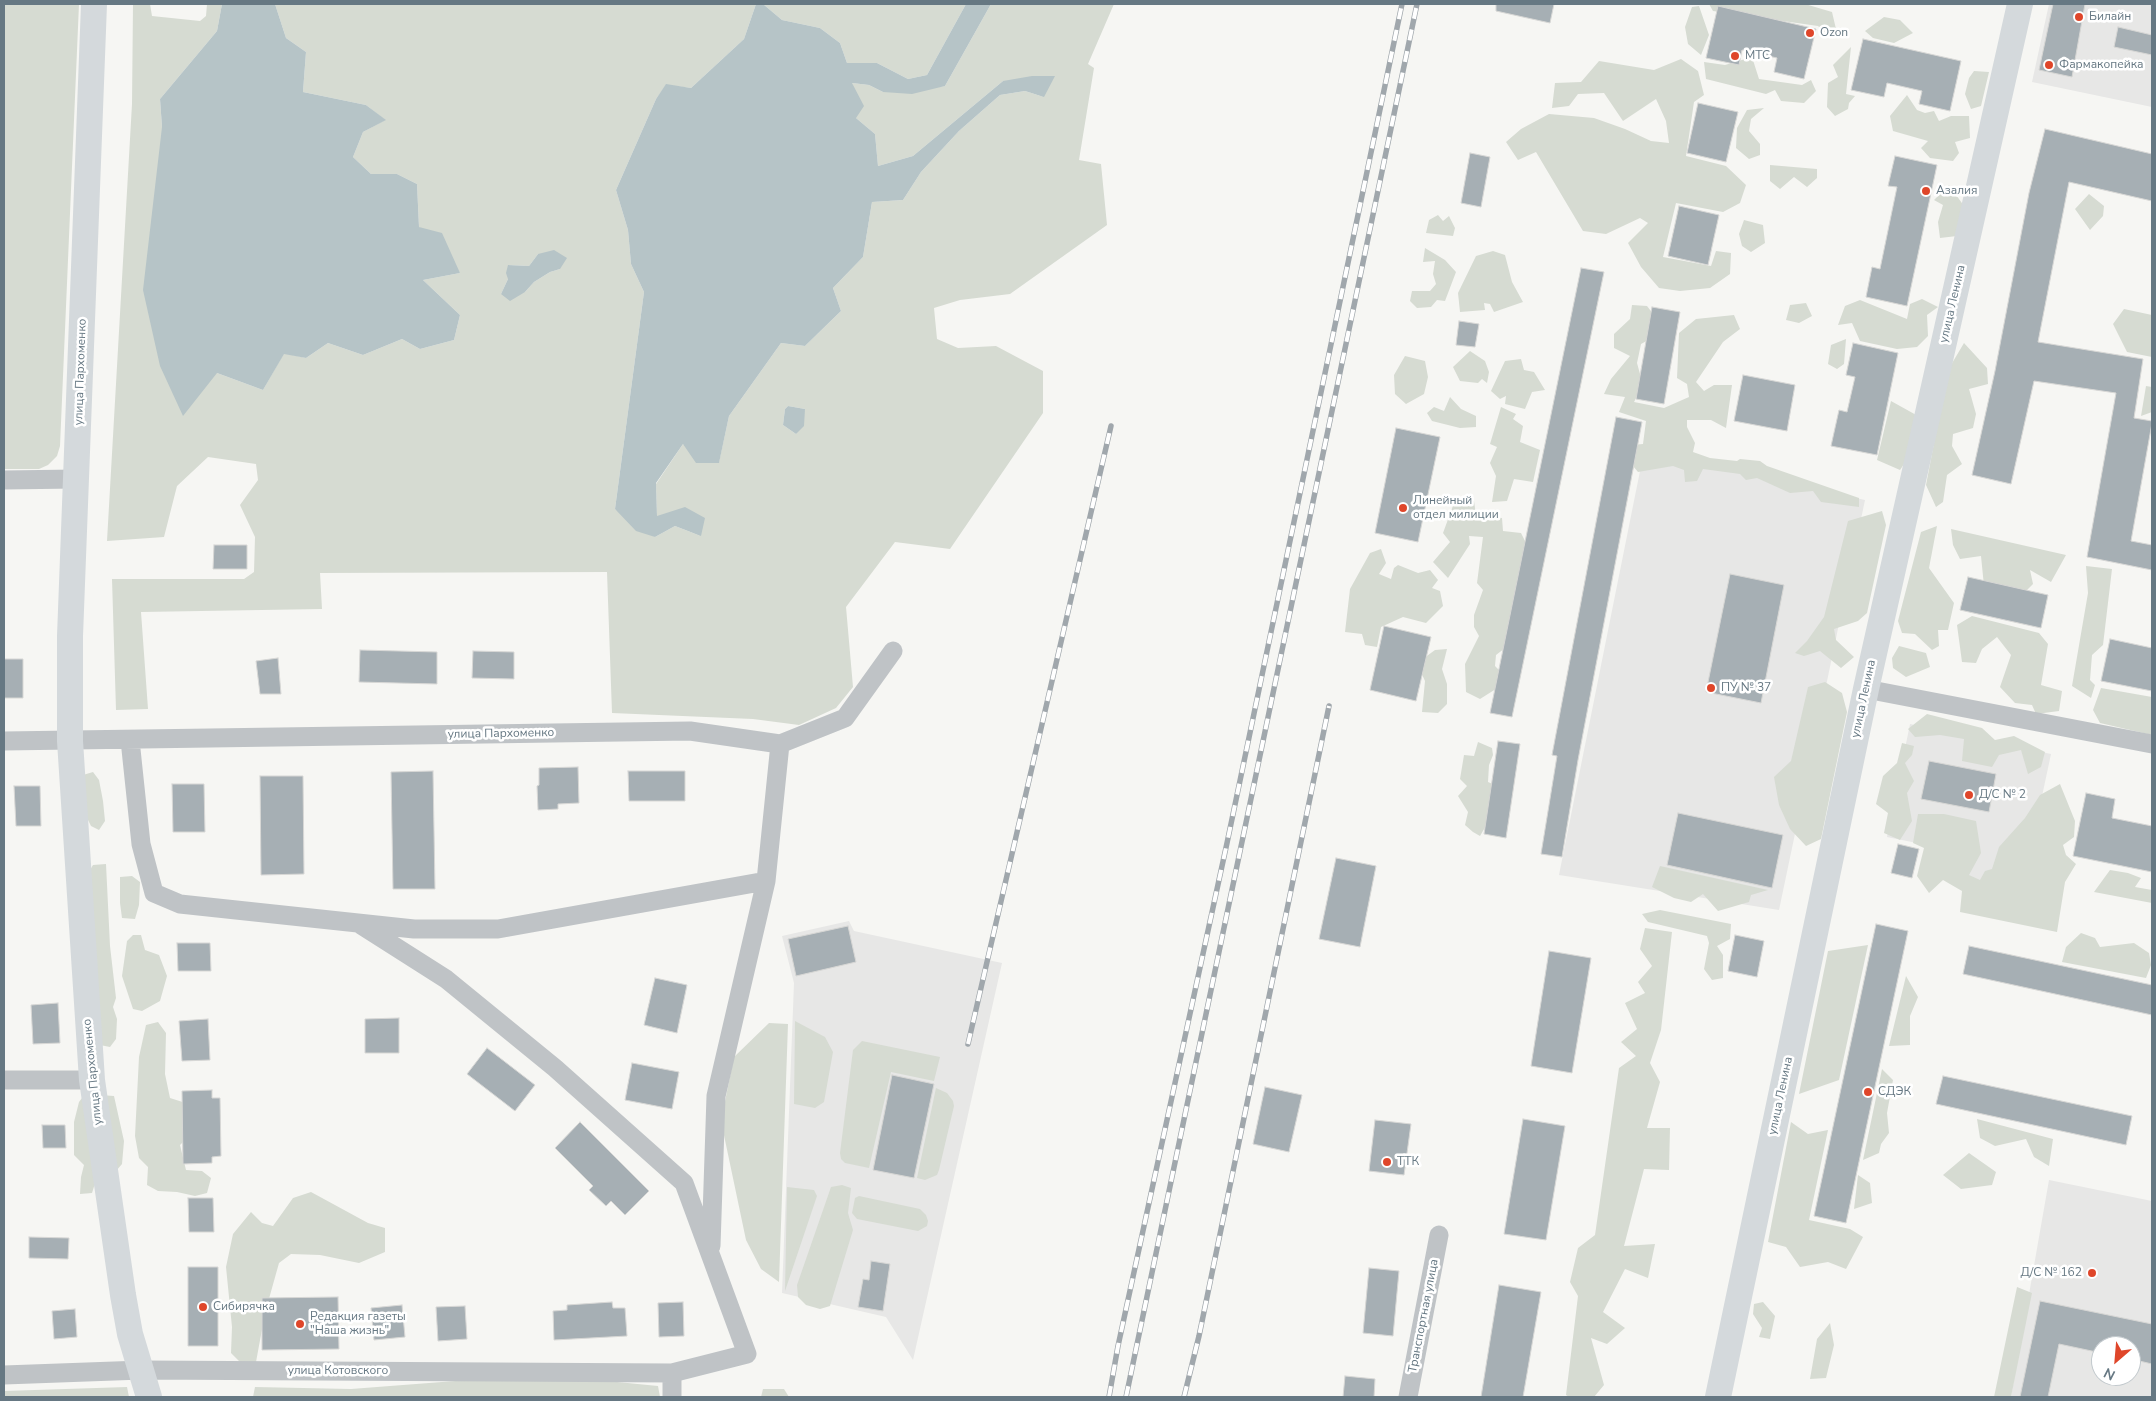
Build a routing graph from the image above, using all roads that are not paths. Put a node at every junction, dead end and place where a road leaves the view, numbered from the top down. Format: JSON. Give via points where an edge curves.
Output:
{"nodes":[{"id":1,"x":94,"y":4,"type":"edge"},
{"id":2,"x":2020,"y":4,"type":"edge"},
{"id":3,"x":76,"y":479,"type":"junction"},
{"id":4,"x":4,"y":480,"type":"edge"},
{"id":5,"x":893,"y":651,"type":"dead end"},
{"id":6,"x":1866,"y":689,"type":"junction"},
{"id":7,"x":130,"y":740,"type":"junction"},
{"id":8,"x":4,"y":741,"type":"edge"},
{"id":9,"x":70,"y":741,"type":"junction"},
{"id":10,"x":780,"y":744,"type":"junction"},
{"id":11,"x":2152,"y":744,"type":"edge"},
{"id":12,"x":766,"y":881,"type":"junction"},
{"id":13,"x":358,"y":923,"type":"junction"},
{"id":14,"x":4,"y":1080,"type":"edge"},
{"id":15,"x":92,"y":1080,"type":"junction"},
{"id":16,"x":1440,"y":1236,"type":"dead end"},
{"id":17,"x":711,"y":1255,"type":"junction"},
{"id":18,"x":142,"y":1370,"type":"junction"},
{"id":19,"x":672,"y":1373,"type":"junction"},
{"id":20,"x":4,"y":1375,"type":"edge"},
{"id":21,"x":149,"y":1397,"type":"edge"},
{"id":22,"x":672,"y":1397,"type":"edge"},
{"id":23,"x":1408,"y":1397,"type":"edge"},
{"id":24,"x":1718,"y":1397,"type":"edge"}],
"edges":[{"from":1,"to":3,"type":"main road","name":"улица Пархоменко"},
{"from":2,"to":6,"type":"main road","name":"улица Ленина"},
{"from":3,"to":4,"type":"street"},
{"from":3,"to":9,"type":"main road","name":"улица Пархоменко"},
{"from":5,"to":10,"type":"street","via":[[845,718]]},
{"from":6,"to":11,"type":"street"},
{"from":6,"to":24,"type":"main road","name":"улица Ленина"},
{"from":7,"to":9,"type":"street","name":"улица Пархоменко"},
{"from":7,"to":10,"type":"street","name":"улица Пархоменко","via":[[690,731]]},
{"from":7,"to":13,"type":"street","via":[[141,844],[154,893],[180,904]]},
{"from":8,"to":9,"type":"street"},
{"from":9,"to":15,"type":"main road","name":"улица Пархоменко"},
{"from":10,"to":12,"type":"street"},
{"from":12,"to":13,"type":"street","via":[[498,929],[414,929]]},
{"from":12,"to":17,"type":"street","via":[[716,1096]]},
{"from":13,"to":17,"type":"street","via":[[446,979],[555,1068],[684,1182]]},
{"from":14,"to":15,"type":"street"},
{"from":15,"to":18,"type":"main road","name":"улица Пархоменко","via":[[123,1295],[130,1334]]},
{"from":16,"to":23,"type":"street","name":"Транспортная улица"},
{"from":17,"to":19,"type":"street","name":"улица Котовского","via":[[748,1354]]},
{"from":18,"to":19,"type":"street","name":"улица Котовского"},
{"from":18,"to":20,"type":"street","name":"улица Котовского"},
{"from":18,"to":21,"type":"main road","name":"улица Пархоменко"},
{"from":19,"to":22,"type":"street"}]}
